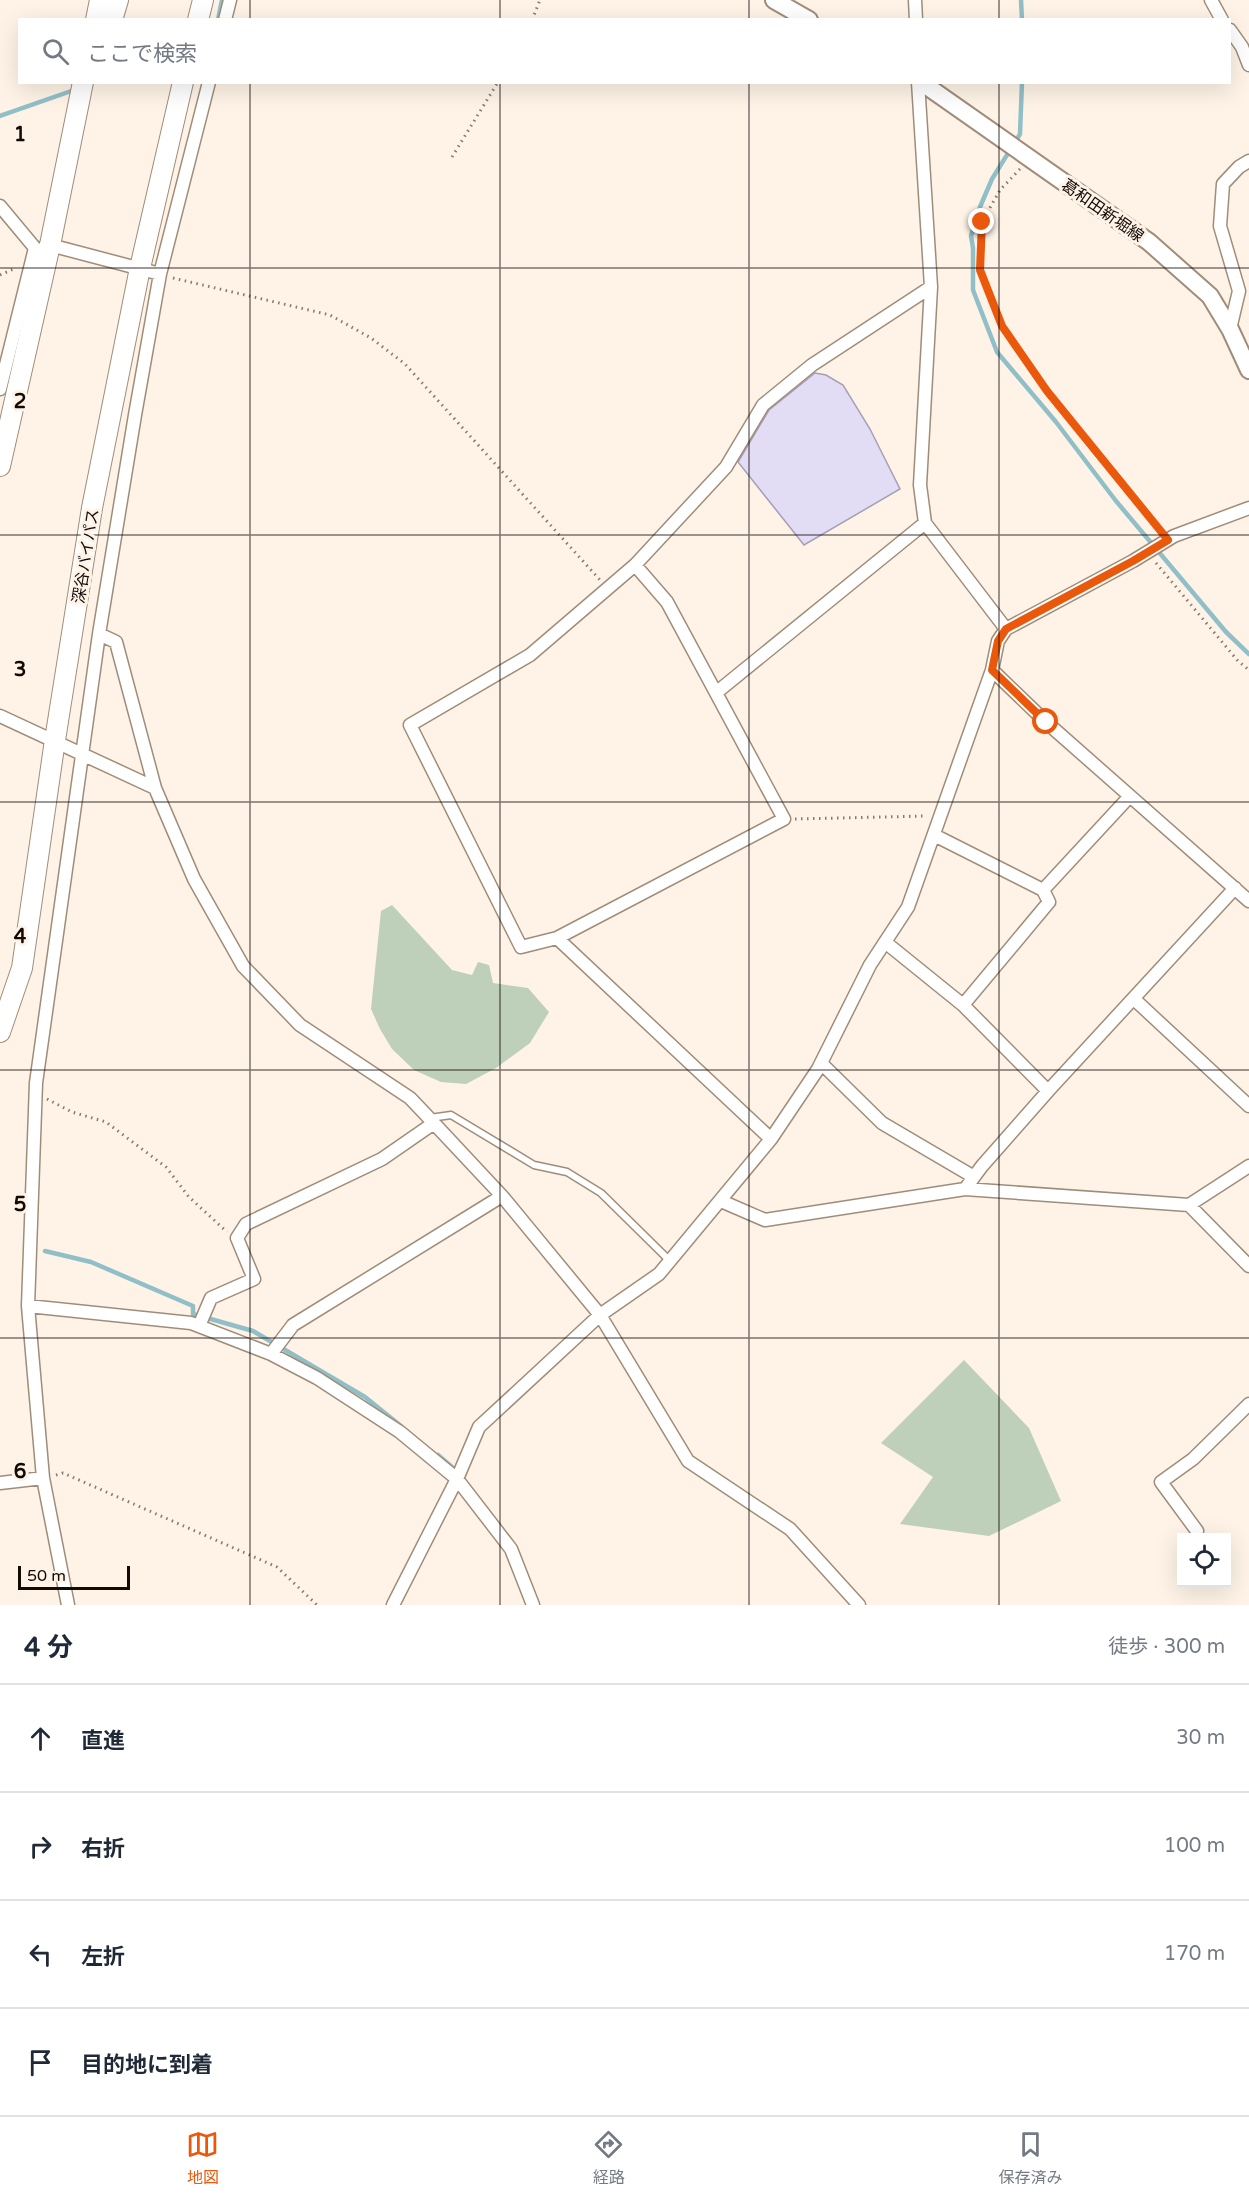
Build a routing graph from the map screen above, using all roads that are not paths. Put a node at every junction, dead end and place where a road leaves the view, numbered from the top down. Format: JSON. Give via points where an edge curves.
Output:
{"nodes":[{"id":1,"x":100,"y":0,"type":"edge"},
{"id":2,"x":118,"y":0,"type":"edge"},
{"id":3,"x":203,"y":0,"type":"edge"},
{"id":4,"x":230,"y":0,"type":"edge"},
{"id":5,"x":774,"y":0,"type":"edge"},
{"id":6,"x":915,"y":0,"type":"edge"},
{"id":7,"x":1211,"y":0,"type":"edge"},
{"id":8,"x":96,"y":18,"type":"edge"},
{"id":9,"x":113,"y":18,"type":"edge"},
{"id":10,"x":198,"y":18,"type":"edge"},
{"id":11,"x":226,"y":18,"type":"edge"},
{"id":12,"x":806,"y":18,"type":"edge"},
{"id":13,"x":916,"y":18,"type":"edge"},
{"id":14,"x":1221,"y":18,"type":"edge"},
{"id":15,"x":1231,"y":31,"type":"edge"},
{"id":16,"x":1249,"y":65,"type":"edge"},
{"id":17,"x":183,"y":84,"type":"edge"},
{"id":18,"x":208,"y":84,"type":"edge"},
{"id":19,"x":920,"y":84,"type":"edge"},
{"id":20,"x":923,"y":84,"type":"edge"},
{"id":21,"x":82,"y":90,"type":"edge"},
{"id":22,"x":1249,"y":161,"type":"edge"},
{"id":23,"x":0,"y":206,"type":"edge"},
{"id":24,"x":43,"y":247,"type":"junction"},
{"id":25,"x":140,"y":268,"type":"junction"},
{"id":26,"x":160,"y":274,"type":"junction"},
{"id":27,"x":931,"y":287,"type":"junction"},
{"id":28,"x":1230,"y":329,"type":"junction"},
{"id":29,"x":1249,"y":370,"type":"edge"},
{"id":30,"x":0,"y":389,"type":"edge"},
{"id":31,"x":0,"y":466,"type":"edge"},
{"id":32,"x":1249,"y":508,"type":"edge"},
{"id":33,"x":925,"y":523,"type":"junction"},
{"id":34,"x":635,"y":565,"type":"junction"},
{"id":35,"x":1006,"y":629,"type":"junction"},
{"id":36,"x":99,"y":634,"type":"junction"},
{"id":37,"x":992,"y":670,"type":"junction"},
{"id":38,"x":717,"y":692,"type":"junction"},
{"id":39,"x":0,"y":716,"type":"edge"},
{"id":40,"x":55,"y":740,"type":"junction"},
{"id":41,"x":82,"y":755,"type":"junction"},
{"id":42,"x":155,"y":788,"type":"junction"},
{"id":43,"x":1130,"y":796,"type":"junction"},
{"id":44,"x":934,"y":835,"type":"junction"},
{"id":45,"x":1235,"y":888,"type":"junction"},
{"id":46,"x":1044,"y":890,"type":"junction"},
{"id":47,"x":1249,"y":901,"type":"edge"},
{"id":48,"x":558,"y":938,"type":"junction"},
{"id":49,"x":885,"y":942,"type":"junction"},
{"id":50,"x":1134,"y":999,"type":"junction"},
{"id":51,"x":963,"y":1005,"type":"junction"},
{"id":52,"x":0,"y":1032,"type":"edge"},
{"id":53,"x":820,"y":1063,"type":"junction"},
{"id":54,"x":1048,"y":1091,"type":"junction"},
{"id":55,"x":1249,"y":1107,"type":"edge"},
{"id":56,"x":431,"y":1120,"type":"junction"},
{"id":57,"x":771,"y":1139,"type":"junction"},
{"id":58,"x":1249,"y":1166,"type":"edge"},
{"id":59,"x":974,"y":1177,"type":"junction"},
{"id":60,"x":965,"y":1189,"type":"junction"},
{"id":61,"x":502,"y":1196,"type":"junction"},
{"id":62,"x":721,"y":1201,"type":"junction"},
{"id":63,"x":1189,"y":1205,"type":"junction"},
{"id":64,"x":670,"y":1261,"type":"junction"},
{"id":65,"x":1249,"y":1266,"type":"edge"},
{"id":66,"x":28,"y":1306,"type":"junction"},
{"id":67,"x":600,"y":1315,"type":"junction"},
{"id":68,"x":199,"y":1326,"type":"junction"},
{"id":69,"x":272,"y":1353,"type":"junction"},
{"id":70,"x":1249,"y":1404,"type":"edge"},
{"id":71,"x":43,"y":1478,"type":"junction"},
{"id":72,"x":457,"y":1479,"type":"junction"},
{"id":73,"x":0,"y":1483,"type":"edge"},
{"id":74,"x":1197,"y":1532,"type":"dead end"},
{"id":75,"x":68,"y":1605,"type":"edge"},
{"id":76,"x":393,"y":1605,"type":"edge"},
{"id":77,"x":534,"y":1605,"type":"edge"},
{"id":78,"x":859,"y":1605,"type":"edge"}],
"edges":[{"from":1,"to":8,"type":"highway"},
{"from":2,"to":9,"type":"highway"},
{"from":3,"to":10,"type":"highway"},
{"from":4,"to":11,"type":"street"},
{"from":5,"to":12,"type":"main road"},
{"from":6,"to":13,"type":"street"},
{"from":7,"to":14,"type":"street"},
{"from":15,"to":16,"type":"street"},
{"from":17,"to":25,"type":"highway","name":"深谷バイパス"},
{"from":18,"to":26,"type":"street"},
{"from":19,"to":27,"type":"street"},
{"from":20,"to":28,"type":"main road","name":"葛和田新堀線","via":[[1149,242],[1210,296]]},
{"from":21,"to":24,"type":"highway"},
{"from":22,"to":28,"type":"street","via":[[1223,184],[1220,226],[1239,291]]},
{"from":23,"to":24,"type":"street"},
{"from":24,"to":25,"type":"street"},
{"from":24,"to":30,"type":"street"},
{"from":24,"to":31,"type":"highway"},
{"from":25,"to":26,"type":"street"},
{"from":25,"to":40,"type":"highway","name":"深谷バイパス","via":[[92,508]]},
{"from":26,"to":36,"type":"street"},
{"from":27,"to":33,"type":"street","via":[[920,485]]},
{"from":27,"to":34,"type":"street","via":[[812,365],[763,405],[726,467]]},
{"from":28,"to":29,"type":"main road","name":"葛和田新堀線"},
{"from":32,"to":35,"type":"street","via":[[1166,541]]},
{"from":33,"to":35,"type":"street"},
{"from":33,"to":38,"type":"street"},
{"from":34,"to":38,"type":"street","via":[[667,602]]},
{"from":34,"to":48,"type":"street","via":[[530,655],[410,725],[521,947]]},
{"from":35,"to":37,"type":"street","via":[[998,641]]},
{"from":36,"to":41,"type":"street"},
{"from":36,"to":42,"type":"street","via":[[116,642]]},
{"from":37,"to":43,"type":"street"},
{"from":37,"to":44,"type":"street"},
{"from":38,"to":48,"type":"street","via":[[784,819]]},
{"from":39,"to":40,"type":"street"},
{"from":40,"to":41,"type":"street"},
{"from":40,"to":52,"type":"highway","name":"深谷バイパス","via":[[22,968]]},
{"from":41,"to":42,"type":"street"},
{"from":41,"to":66,"type":"street","via":[[35,1092]]},
{"from":42,"to":56,"type":"street","via":[[194,879],[243,966],[300,1025],[410,1098]]},
{"from":43,"to":45,"type":"street"},
{"from":43,"to":46,"type":"street"},
{"from":44,"to":46,"type":"street"},
{"from":44,"to":49,"type":"street","via":[[909,907]]},
{"from":45,"to":47,"type":"street"},
{"from":45,"to":50,"type":"street"},
{"from":46,"to":51,"type":"street","via":[[1049,902]]},
{"from":48,"to":57,"type":"street"},
{"from":49,"to":51,"type":"street"},
{"from":49,"to":53,"type":"street"},
{"from":50,"to":54,"type":"street"},
{"from":50,"to":55,"type":"street"},
{"from":51,"to":54,"type":"street"},
{"from":53,"to":57,"type":"street"},
{"from":53,"to":59,"type":"street","via":[[882,1123]]},
{"from":54,"to":59,"type":"street"},
{"from":56,"to":61,"type":"street"},
{"from":56,"to":64,"type":"lane","via":[[451,1115],[534,1165],[567,1172],[601,1193]]},
{"from":56,"to":68,"type":"street","via":[[382,1159],[246,1224],[237,1238],[254,1279],[211,1298]]},
{"from":57,"to":62,"type":"street"},
{"from":58,"to":63,"type":"street"},
{"from":59,"to":60,"type":"street"},
{"from":60,"to":62,"type":"street","via":[[765,1220]]},
{"from":60,"to":63,"type":"street"},
{"from":61,"to":67,"type":"street"},
{"from":61,"to":69,"type":"street","via":[[293,1325]]},
{"from":62,"to":64,"type":"street"},
{"from":63,"to":65,"type":"street"},
{"from":64,"to":67,"type":"street","via":[[659,1274]]},
{"from":66,"to":68,"type":"street"},
{"from":66,"to":71,"type":"street"},
{"from":67,"to":72,"type":"street","via":[[479,1427]]},
{"from":67,"to":78,"type":"street","via":[[688,1461],[790,1529]]},
{"from":68,"to":69,"type":"street"},
{"from":69,"to":72,"type":"street","via":[[400,1432]]},
{"from":70,"to":74,"type":"street","via":[[1193,1459],[1161,1482]]},
{"from":71,"to":73,"type":"street"},
{"from":71,"to":75,"type":"street"},
{"from":72,"to":76,"type":"street"},
{"from":72,"to":77,"type":"street","via":[[511,1549]]}]}
